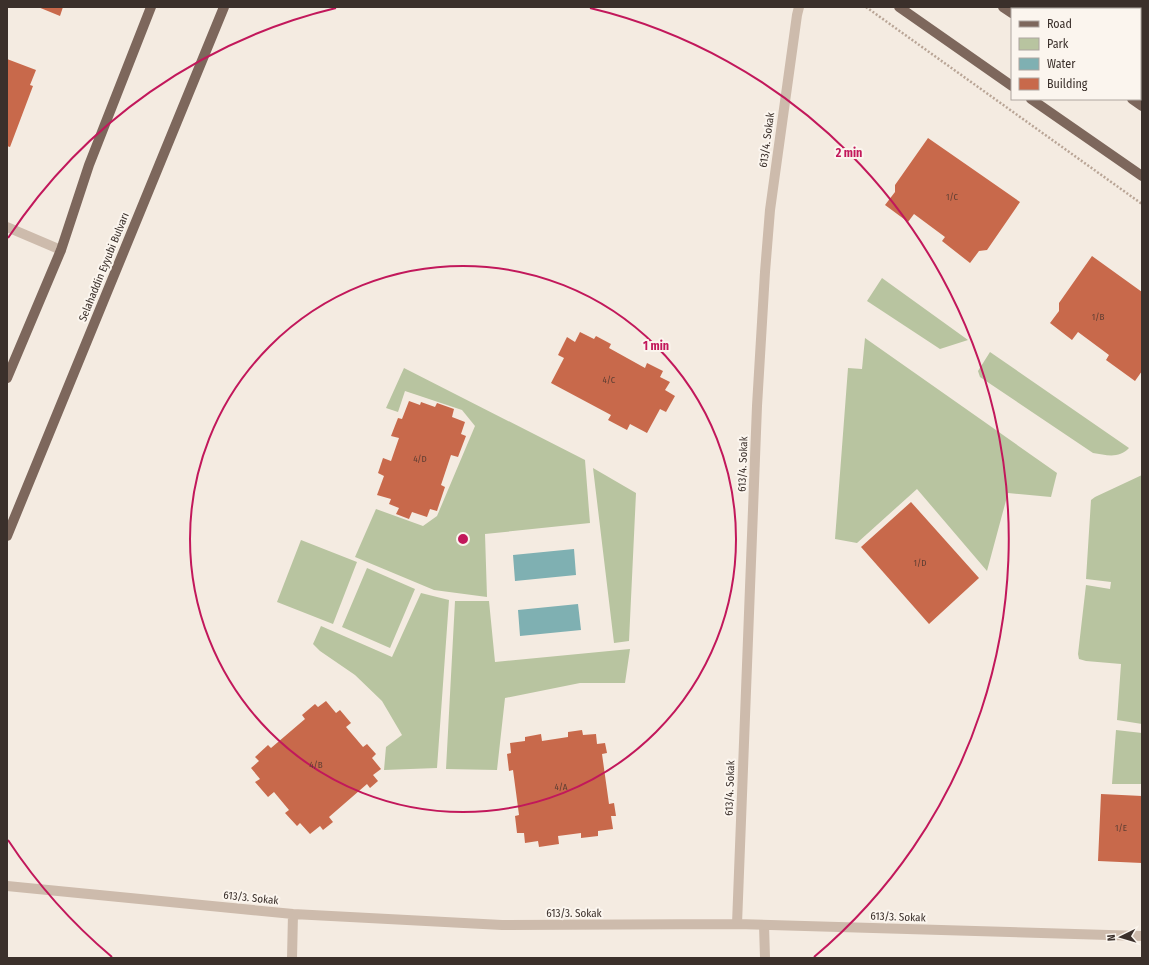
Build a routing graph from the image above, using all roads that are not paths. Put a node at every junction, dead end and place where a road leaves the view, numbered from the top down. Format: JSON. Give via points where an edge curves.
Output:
{"nodes":[{"id":1,"x":151,"y":7,"type":"edge"},
{"id":2,"x":224,"y":7,"type":"edge"},
{"id":3,"x":799,"y":7,"type":"edge"},
{"id":4,"x":899,"y":7,"type":"edge"},
{"id":5,"x":1011,"y":85,"type":"edge"},
{"id":6,"x":1032,"y":100,"type":"edge"},
{"id":7,"x":1133,"y":100,"type":"edge"},
{"id":8,"x":1142,"y":106,"type":"edge"},
{"id":9,"x":1142,"y":176,"type":"edge"},
{"id":10,"x":7,"y":227,"type":"edge"},
{"id":11,"x":61,"y":250,"type":"junction"},
{"id":12,"x":7,"y":378,"type":"edge"},
{"id":13,"x":7,"y":536,"type":"edge"},
{"id":14,"x":7,"y":886,"type":"edge"},
{"id":15,"x":294,"y":914,"type":"junction"},
{"id":16,"x":737,"y":924,"type":"junction"},
{"id":17,"x":764,"y":925,"type":"junction"},
{"id":18,"x":1142,"y":936,"type":"edge"},
{"id":19,"x":292,"y":958,"type":"edge"},
{"id":20,"x":765,"y":958,"type":"edge"}],
"edges":[{"from":1,"to":11,"type":"main road","via":[[90,165]]},
{"from":2,"to":13,"type":"main road","name":"Selahaddin Eyyubi Bulvarı"},
{"from":3,"to":16,"type":"street","name":"613/4. Sokak","via":[[771,203],[765,272],[757,406]]},
{"from":4,"to":5,"type":"main road"},
{"from":6,"to":9,"type":"main road"},
{"from":7,"to":8,"type":"main road"},
{"from":10,"to":11,"type":"street"},
{"from":11,"to":12,"type":"main road"},
{"from":14,"to":15,"type":"street","name":"613/3. Sokak"},
{"from":15,"to":16,"type":"street","name":"613/3. Sokak","via":[[502,925]]},
{"from":15,"to":19,"type":"street"},
{"from":16,"to":17,"type":"street","name":"613/3. Sokak"},
{"from":17,"to":18,"type":"street","name":"613/3. Sokak"},
{"from":17,"to":20,"type":"street"}]}
